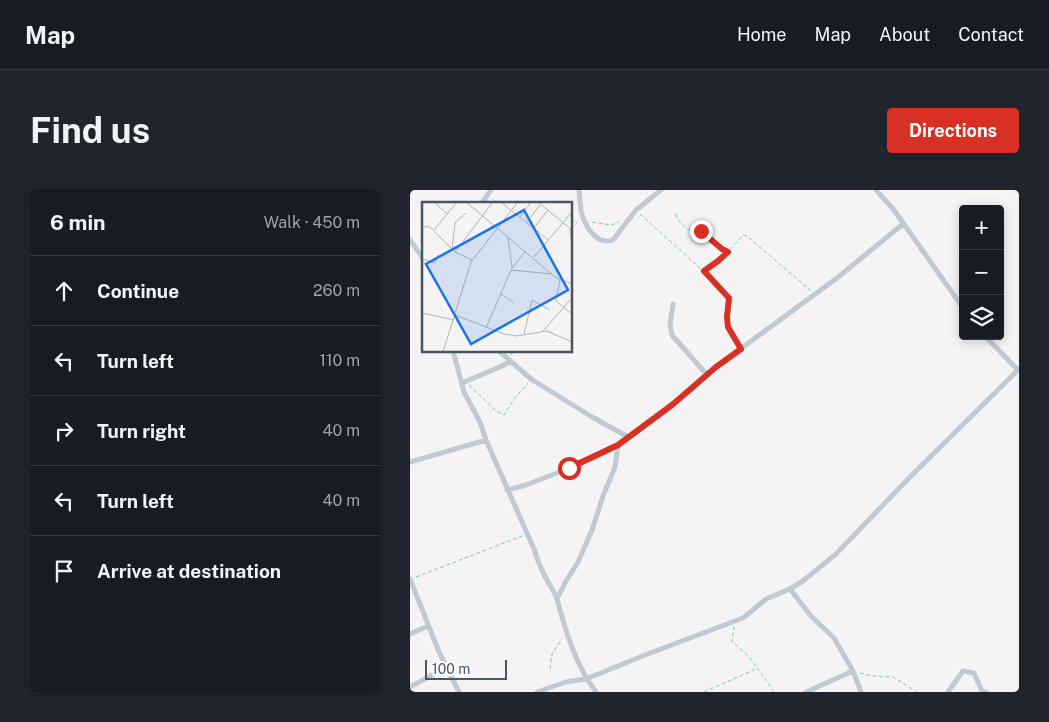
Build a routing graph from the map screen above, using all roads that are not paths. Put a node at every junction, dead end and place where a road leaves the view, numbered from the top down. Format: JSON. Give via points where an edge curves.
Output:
{"nodes":[{"id":1,"x":579,"y":190,"type":"edge"},
{"id":2,"x":660,"y":190,"type":"edge"},
{"id":3,"x":876,"y":190,"type":"edge"},
{"id":4,"x":904,"y":224,"type":"junction"},
{"id":5,"x":410,"y":240,"type":"edge"},
{"id":6,"x":422,"y":256,"type":"edge"},
{"id":7,"x":704,"y":271,"type":"road end"},
{"id":8,"x":959,"y":302,"type":"edge"},
{"id":9,"x":673,"y":304,"type":"dead end"},
{"id":10,"x":990,"y":340,"type":"edge"},
{"id":11,"x":741,"y":349,"type":"junction"},
{"id":12,"x":453,"y":352,"type":"edge"},
{"id":13,"x":500,"y":352,"type":"edge"},
{"id":14,"x":510,"y":361,"type":"junction"},
{"id":15,"x":1018,"y":369,"type":"edge"},
{"id":16,"x":706,"y":375,"type":"junction"},
{"id":17,"x":464,"y":382,"type":"junction"},
{"id":18,"x":628,"y":437,"type":"junction"},
{"id":19,"x":486,"y":440,"type":"junction"},
{"id":20,"x":618,"y":445,"type":"junction"},
{"id":21,"x":410,"y":462,"type":"edge"},
{"id":22,"x":507,"y":490,"type":"junction"},
{"id":23,"x":410,"y":579,"type":"edge"},
{"id":24,"x":790,"y":589,"type":"junction"},
{"id":25,"x":557,"y":599,"type":"junction"},
{"id":26,"x":428,"y":626,"type":"junction"},
{"id":27,"x":410,"y":634,"type":"edge"},
{"id":28,"x":446,"y":667,"type":"junction"},
{"id":29,"x":853,"y":672,"type":"junction"},
{"id":30,"x":586,"y":679,"type":"junction"},
{"id":31,"x":410,"y":687,"type":"edge"},
{"id":32,"x":858,"y":691,"type":"edge"},
{"id":33,"x":459,"y":692,"type":"edge"},
{"id":34,"x":537,"y":692,"type":"edge"},
{"id":35,"x":596,"y":692,"type":"edge"},
{"id":36,"x":806,"y":692,"type":"edge"},
{"id":37,"x":948,"y":692,"type":"edge"},
{"id":38,"x":986,"y":692,"type":"edge"}],
"edges":[{"from":1,"to":2,"type":"street","via":[[585,221],[595,236],[604,242],[613,240],[636,210]]},
{"from":3,"to":4,"type":"street"},
{"from":4,"to":8,"type":"street"},
{"from":4,"to":11,"type":"street"},
{"from":5,"to":6,"type":"street"},
{"from":7,"to":11,"type":"street","via":[[729,298],[728,327]]},
{"from":9,"to":16,"type":"street","via":[[672,335]]},
{"from":10,"to":15,"type":"street"},
{"from":11,"to":16,"type":"street"},
{"from":12,"to":17,"type":"street"},
{"from":13,"to":14,"type":"street"},
{"from":14,"to":17,"type":"street"},
{"from":14,"to":18,"type":"street","via":[[531,379]]},
{"from":15,"to":24,"type":"street","via":[[836,554]]},
{"from":16,"to":18,"type":"street","via":[[685,395]]},
{"from":17,"to":19,"type":"street","via":[[464,392]]},
{"from":18,"to":20,"type":"street"},
{"from":19,"to":21,"type":"street"},
{"from":19,"to":22,"type":"street"},
{"from":20,"to":22,"type":"street","via":[[557,473]]},
{"from":20,"to":25,"type":"street","via":[[612,475],[592,530]]},
{"from":22,"to":25,"type":"street"},
{"from":23,"to":26,"type":"street"},
{"from":24,"to":29,"type":"street","via":[[834,638]]},
{"from":24,"to":30,"type":"street","via":[[766,599],[736,621]]},
{"from":25,"to":30,"type":"street","via":[[566,633]]},
{"from":26,"to":27,"type":"street"},
{"from":26,"to":28,"type":"street"},
{"from":28,"to":31,"type":"street"},
{"from":28,"to":33,"type":"street"},
{"from":29,"to":32,"type":"street"},
{"from":29,"to":36,"type":"street"},
{"from":30,"to":34,"type":"street"},
{"from":30,"to":35,"type":"street"},
{"from":37,"to":38,"type":"street","via":[[963,671],[974,673],[982,691]]}]}
